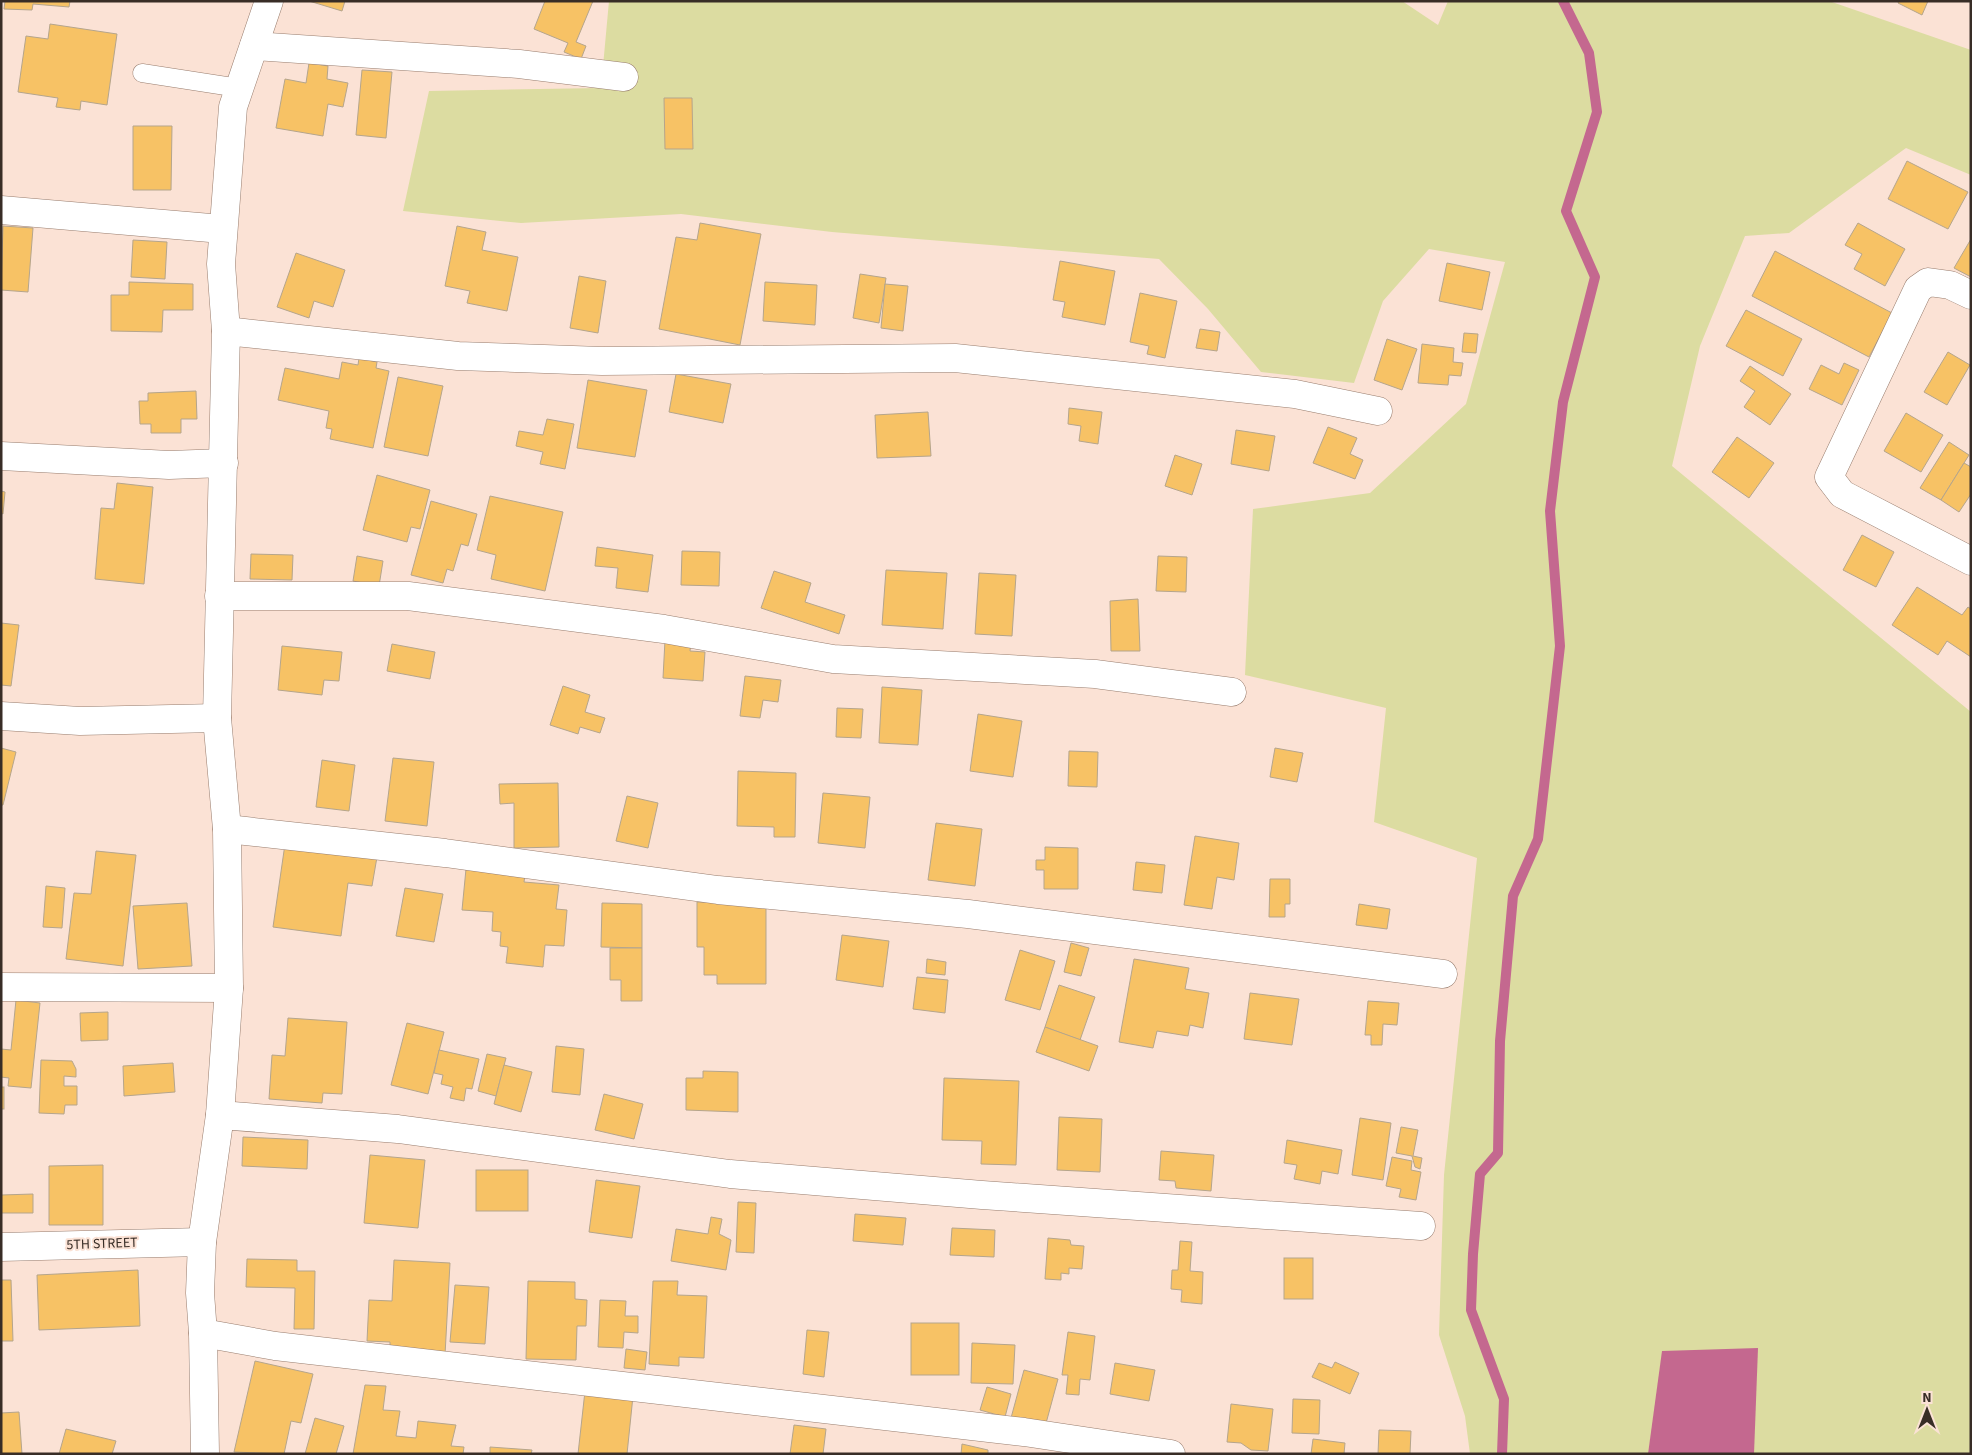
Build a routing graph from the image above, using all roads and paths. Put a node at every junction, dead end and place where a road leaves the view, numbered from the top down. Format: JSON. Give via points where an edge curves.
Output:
{"nodes":[{"id":1,"x":269,"y":1,"type":"edge"},
{"id":2,"x":254,"y":46,"type":"junction"},
{"id":3,"x":142,"y":73,"type":"dead end"},
{"id":4,"x":624,"y":77,"type":"dead end"},
{"id":5,"x":239,"y":88,"type":"junction"},
{"id":6,"x":1,"y":210,"type":"edge"},
{"id":7,"x":222,"y":229,"type":"junction"},
{"id":8,"x":1971,"y":295,"type":"edge"},
{"id":9,"x":226,"y":331,"type":"junction"},
{"id":10,"x":1378,"y":411,"type":"dead end"},
{"id":11,"x":1,"y":456,"type":"edge"},
{"id":12,"x":224,"y":463,"type":"junction"},
{"id":13,"x":1971,"y":561,"type":"edge"},
{"id":14,"x":219,"y":596,"type":"junction"},
{"id":15,"x":1232,"y":692,"type":"dead end"},
{"id":16,"x":1,"y":716,"type":"edge"},
{"id":17,"x":217,"y":718,"type":"junction"},
{"id":18,"x":227,"y":830,"type":"junction"},
{"id":19,"x":1443,"y":974,"type":"dead end"},
{"id":20,"x":1,"y":988,"type":"edge"},
{"id":21,"x":229,"y":988,"type":"junction"},
{"id":22,"x":220,"y":1116,"type":"junction"},
{"id":23,"x":1421,"y":1226,"type":"dead end"},
{"id":24,"x":202,"y":1242,"type":"junction"},
{"id":25,"x":1,"y":1247,"type":"edge"},
{"id":26,"x":203,"y":1333,"type":"junction"},
{"id":27,"x":206,"y":1454,"type":"edge"},
{"id":28,"x":1171,"y":1454,"type":"edge"}],
"edges":[{"from":1,"to":2,"type":"street"},
{"from":2,"to":4,"type":"street","via":[[519,64]]},
{"from":2,"to":5,"type":"street"},
{"from":3,"to":5,"type":"lane"},
{"from":5,"to":7,"type":"street","via":[[233,107]]},
{"from":6,"to":7,"type":"street"},
{"from":7,"to":9,"type":"street","via":[[220,264]]},
{"from":8,"to":13,"type":"street","via":[[1950,285],[1928,282],[1918,289],[1830,477],[1842,494]]},
{"from":9,"to":10,"type":"street","via":[[477,357],[602,361],[955,358],[1295,394]]},
{"from":9,"to":12,"type":"street"},
{"from":11,"to":12,"type":"street","via":[[169,465]]},
{"from":12,"to":14,"type":"street"},
{"from":14,"to":15,"type":"street","via":[[408,596],[664,629],[833,659],[1095,674]]},
{"from":14,"to":17,"type":"street"},
{"from":16,"to":17,"type":"street","via":[[80,720]]},
{"from":17,"to":18,"type":"street"},
{"from":18,"to":19,"type":"street","via":[[445,853],[718,890],[968,914]]},
{"from":18,"to":21,"type":"street"},
{"from":20,"to":21,"type":"street"},
{"from":21,"to":22,"type":"street"},
{"from":22,"to":23,"type":"street","via":[[398,1129],[730,1174]]},
{"from":22,"to":24,"type":"street"},
{"from":24,"to":25,"type":"street","name":"5TH STREET"},
{"from":24,"to":26,"type":"street","via":[[200,1293]]},
{"from":26,"to":27,"type":"street"},
{"from":26,"to":28,"type":"street","via":[[275,1346],[1024,1432]]}]}
